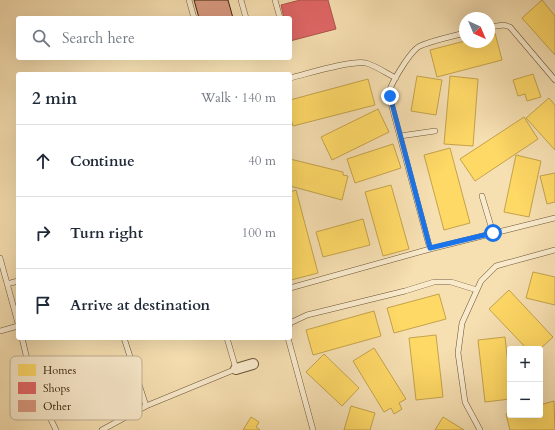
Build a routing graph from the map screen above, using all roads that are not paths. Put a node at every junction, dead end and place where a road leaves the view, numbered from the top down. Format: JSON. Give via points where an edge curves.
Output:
{"nodes":[{"id":1,"x":189,"y":0,"type":"edge"},
{"id":2,"x":241,"y":0,"type":"edge"},
{"id":3,"x":275,"y":0,"type":"edge"},
{"id":4,"x":193,"y":16,"type":"edge"},
{"id":5,"x":245,"y":16,"type":"edge"},
{"id":6,"x":279,"y":16,"type":"edge"},
{"id":7,"x":495,"y":26,"type":"edge"},
{"id":8,"x":459,"y":35,"type":"edge"},
{"id":9,"x":292,"y":78,"type":"edge"},
{"id":10,"x":396,"y":78,"type":"junction"},
{"id":11,"x":554,"y":78,"type":"edge"},
{"id":12,"x":435,"y":131,"type":"dead end"},
{"id":13,"x":400,"y":136,"type":"junction"},
{"id":14,"x":482,"y":196,"type":"dead end"},
{"id":15,"x":555,"y":218,"type":"edge"},
{"id":16,"x":493,"y":233,"type":"junction"},
{"id":17,"x":430,"y":248,"type":"junction"},
{"id":18,"x":555,"y":250,"type":"edge"},
{"id":19,"x":0,"y":258,"type":"edge"},
{"id":20,"x":16,"y":282,"type":"edge"},
{"id":21,"x":7,"y":284,"type":"junction"},
{"id":22,"x":292,"y":287,"type":"edge"},
{"id":23,"x":477,"y":290,"type":"junction"},
{"id":24,"x":16,"y":316,"type":"edge"},
{"id":25,"x":292,"y":322,"type":"edge"},
{"id":26,"x":16,"y":327,"type":"edge"},
{"id":27,"x":0,"y":331,"type":"edge"},
{"id":28,"x":22,"y":340,"type":"edge"},
{"id":29,"x":125,"y":340,"type":"edge"},
{"id":30,"x":228,"y":340,"type":"edge"},
{"id":31,"x":289,"y":340,"type":"edge"},
{"id":32,"x":26,"y":356,"type":"edge"},
{"id":33,"x":130,"y":356,"type":"edge"},
{"id":34,"x":253,"y":364,"type":"dead end"},
{"id":35,"x":236,"y":369,"type":"junction"},
{"id":36,"x":142,"y":394,"type":"edge"},
{"id":37,"x":146,"y":406,"type":"junction"},
{"id":38,"x":142,"y":408,"type":"edge"},
{"id":39,"x":51,"y":420,"type":"edge"},
{"id":40,"x":120,"y":420,"type":"edge"},
{"id":41,"x":56,"y":430,"type":"edge"},
{"id":42,"x":102,"y":430,"type":"edge"},
{"id":43,"x":313,"y":430,"type":"edge"},
{"id":44,"x":480,"y":430,"type":"edge"}],
"edges":[{"from":1,"to":4,"type":"lane"},
{"from":2,"to":5,"type":"lane"},
{"from":3,"to":6,"type":"lane"},
{"from":7,"to":11,"type":"lane","via":[[510,27]]},
{"from":8,"to":10,"type":"lane","via":[[419,46],[412,52]]},
{"from":9,"to":10,"type":"lane","via":[[365,63]]},
{"from":10,"to":13,"type":"lane","via":[[390,89],[390,96]]},
{"from":12,"to":13,"type":"lane"},
{"from":13,"to":17,"type":"lane"},
{"from":14,"to":16,"type":"lane"},
{"from":15,"to":16,"type":"lane"},
{"from":16,"to":17,"type":"lane"},
{"from":17,"to":22,"type":"lane"},
{"from":18,"to":23,"type":"lane","via":[[496,266]]},
{"from":19,"to":21,"type":"lane"},
{"from":20,"to":21,"type":"lane"},
{"from":21,"to":24,"type":"lane"},
{"from":23,"to":25,"type":"lane","via":[[451,282],[434,282],[307,315]]},
{"from":23,"to":44,"type":"lane","via":[[462,323],[458,353],[465,402]]},
{"from":26,"to":27,"type":"lane"},
{"from":28,"to":32,"type":"lane"},
{"from":29,"to":33,"type":"lane"},
{"from":30,"to":35,"type":"lane"},
{"from":31,"to":43,"type":"lane"},
{"from":34,"to":35,"type":"street"},
{"from":35,"to":37,"type":"lane"},
{"from":36,"to":37,"type":"lane"},
{"from":37,"to":38,"type":"lane"},
{"from":39,"to":41,"type":"lane"},
{"from":40,"to":42,"type":"lane"}]}
